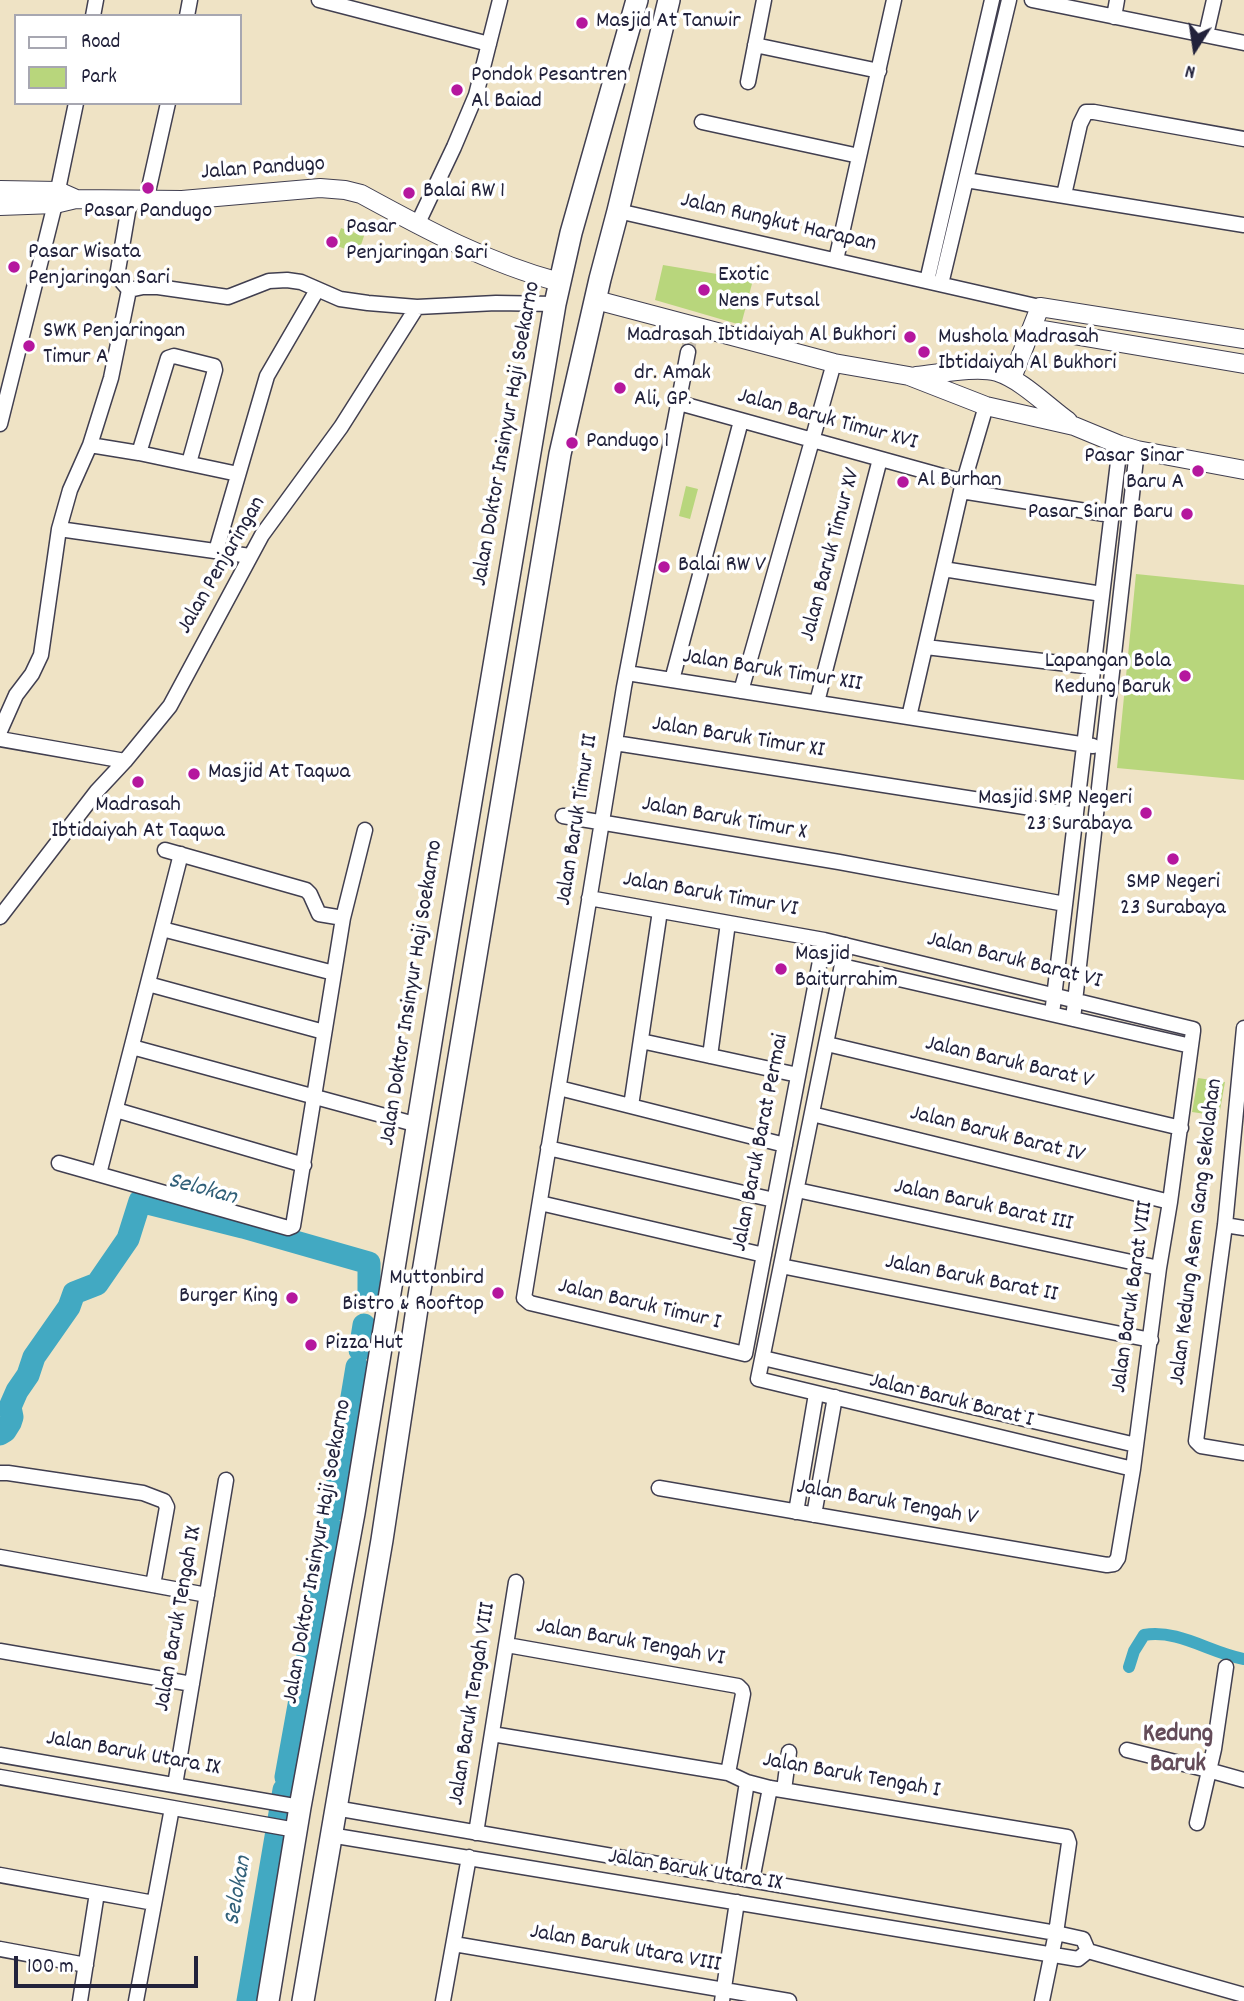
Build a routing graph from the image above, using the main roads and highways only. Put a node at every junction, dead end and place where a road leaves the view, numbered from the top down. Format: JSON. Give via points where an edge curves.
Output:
{"nodes":[{"id":1,"x":637,"y":0,"type":"edge"},
{"id":2,"x":669,"y":0,"type":"edge"},
{"id":3,"x":506,"y":599,"type":"junction"},
{"id":4,"x":535,"y":603,"type":"junction"},
{"id":5,"x":499,"y":644,"type":"junction"},
{"id":6,"x":527,"y":648,"type":"junction"},
{"id":7,"x":397,"y":1254,"type":"junction"},
{"id":8,"x":425,"y":1258,"type":"junction"},
{"id":9,"x":390,"y":1294,"type":"junction"},
{"id":10,"x":418,"y":1302,"type":"junction"},
{"id":11,"x":268,"y":2001,"type":"edge"},
{"id":12,"x":303,"y":2001,"type":"edge"}],
"edges":[{"from":1,"to":3,"type":"main road","name":"Jalan Doktor Insinyur Haji Soekarno","via":[[559,282]]},
{"from":2,"to":4,"type":"main road","via":[[560,454]]},
{"from":3,"to":4,"type":"main road","via":[[515,611],[523,612]]},
{"from":3,"to":5,"type":"main road","name":"Jalan Doktor Insinyur Haji Soekarno"},
{"from":4,"to":6,"type":"main road"},
{"from":5,"to":6,"type":"main road","via":[[514,638]]},
{"from":5,"to":7,"type":"main road","name":"Jalan Doktor Insinyur Haji Soekarno"},
{"from":6,"to":8,"type":"main road"},
{"from":7,"to":8,"type":"main road","via":[[413,1262]]},
{"from":7,"to":9,"type":"main road","name":"Jalan Doktor Insinyur Haji Soekarno"},
{"from":8,"to":10,"type":"main road"},
{"from":9,"to":10,"type":"main road","via":[[407,1288]]},
{"from":9,"to":11,"type":"main road","name":"Jalan Doktor Insinyur Haji Soekarno","via":[[351,1526],[284,1827]]},
{"from":10,"to":12,"type":"main road"}]}
